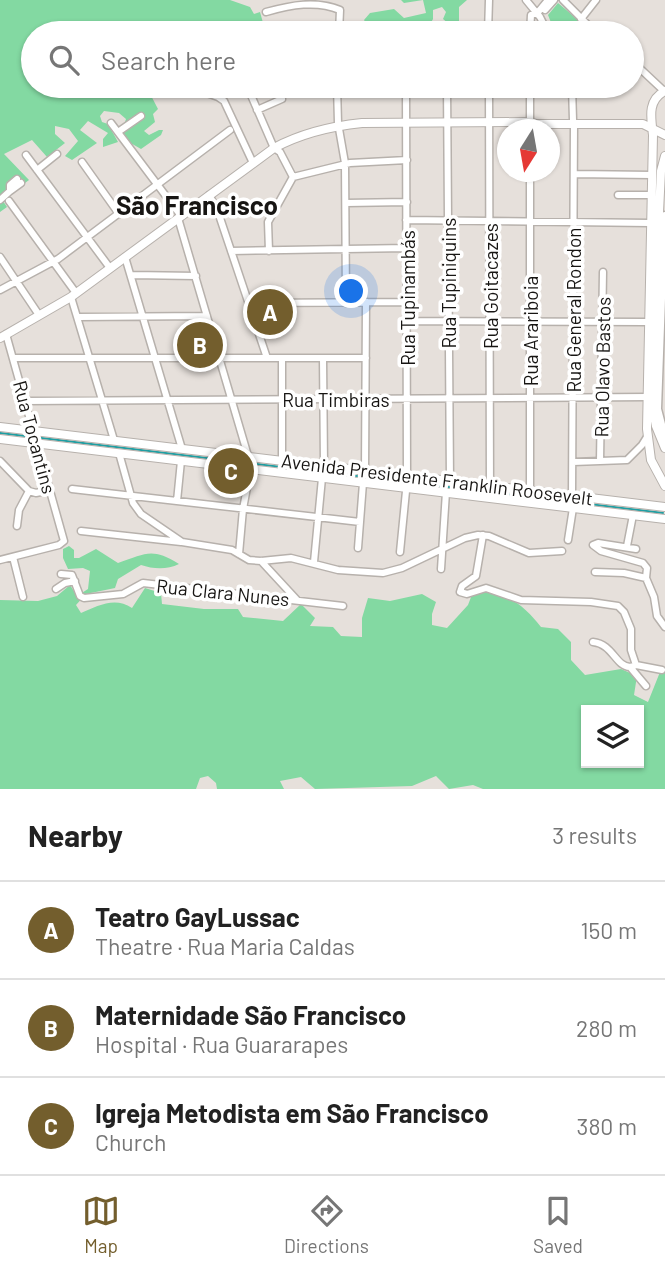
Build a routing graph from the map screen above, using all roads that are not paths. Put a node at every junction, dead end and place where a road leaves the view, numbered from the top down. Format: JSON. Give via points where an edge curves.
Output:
{"nodes":[{"id":1,"x":489,"y":0,"type":"edge"},
{"id":2,"x":526,"y":0,"type":"edge"},
{"id":3,"x":548,"y":0,"type":"edge"},
{"id":4,"x":554,"y":0,"type":"edge"},
{"id":5,"x":563,"y":0,"type":"edge"},
{"id":6,"x":596,"y":0,"type":"edge"},
{"id":7,"x":266,"y":12,"type":"dead end"},
{"id":8,"x":538,"y":14,"type":"junction"},
{"id":9,"x":580,"y":16,"type":"junction"},
{"id":10,"x":341,"y":21,"type":"edge"},
{"id":11,"x":488,"y":21,"type":"edge"},
{"id":12,"x":530,"y":21,"type":"edge"},
{"id":13,"x":542,"y":21,"type":"edge"},
{"id":14,"x":585,"y":21,"type":"edge"},
{"id":15,"x":586,"y":21,"type":"edge"},
{"id":16,"x":644,"y":75,"type":"edge"},
{"id":17,"x":663,"y":92,"type":"edge"},
{"id":18,"x":217,"y":98,"type":"edge"},
{"id":19,"x":252,"y":98,"type":"edge"},
{"id":20,"x":338,"y":98,"type":"edge"},
{"id":21,"x":406,"y":98,"type":"edge"},
{"id":22,"x":447,"y":98,"type":"edge"},
{"id":23,"x":489,"y":98,"type":"edge"},
{"id":24,"x":530,"y":98,"type":"edge"},
{"id":25,"x":572,"y":98,"type":"edge"},
{"id":26,"x":282,"y":99,"type":"dead end"},
{"id":27,"x":257,"y":110,"type":"junction"},
{"id":28,"x":651,"y":114,"type":"junction"},
{"id":29,"x":141,"y":116,"type":"dead end"},
{"id":30,"x":530,"y":119,"type":"edge"},
{"id":31,"x":573,"y":122,"type":"junction"},
{"id":32,"x":111,"y":123,"type":"dead end"},
{"id":33,"x":407,"y":123,"type":"junction"},
{"id":34,"x":447,"y":123,"type":"junction"},
{"id":35,"x":489,"y":123,"type":"junction"},
{"id":36,"x":560,"y":123,"type":"edge"},
{"id":37,"x":497,"y":124,"type":"edge"},
{"id":38,"x":339,"y":127,"type":"junction"},
{"id":39,"x":653,"y":128,"type":"junction"},
{"id":40,"x":230,"y":130,"type":"dead end"},
{"id":41,"x":118,"y":132,"type":"junction"},
{"id":42,"x":665,"y":135,"type":"edge"},
{"id":43,"x":274,"y":148,"type":"junction"},
{"id":44,"x":57,"y":154,"type":"dead end"},
{"id":45,"x":26,"y":155,"type":"dead end"},
{"id":46,"x":665,"y":156,"type":"edge"},
{"id":47,"x":407,"y":160,"type":"junction"},
{"id":48,"x":82,"y":162,"type":"dead end"},
{"id":49,"x":253,"y":163,"type":"junction"},
{"id":50,"x":345,"y":163,"type":"junction"},
{"id":51,"x":37,"y":170,"type":"junction"},
{"id":52,"x":573,"y":174,"type":"junction"},
{"id":53,"x":652,"y":175,"type":"junction"},
{"id":54,"x":293,"y":177,"type":"junction"},
{"id":55,"x":19,"y":181,"type":"dead end"},
{"id":56,"x":530,"y":182,"type":"edge"},
{"id":57,"x":157,"y":185,"type":"junction"},
{"id":58,"x":209,"y":195,"type":"junction"},
{"id":59,"x":618,"y":195,"type":"dead end"},
{"id":60,"x":652,"y":195,"type":"junction"},
{"id":61,"x":0,"y":200,"type":"edge"},
{"id":62,"x":9,"y":201,"type":"dead end"},
{"id":63,"x":407,"y":202,"type":"junction"},
{"id":64,"x":346,"y":203,"type":"junction"},
{"id":65,"x":119,"y":214,"type":"junction"},
{"id":66,"x":665,"y":215,"type":"edge"},
{"id":67,"x":179,"y":217,"type":"junction"},
{"id":68,"x":407,"y":220,"type":"junction"},
{"id":69,"x":448,"y":221,"type":"junction"},
{"id":70,"x":489,"y":221,"type":"junction"},
{"id":71,"x":530,"y":222,"type":"junction"},
{"id":72,"x":573,"y":222,"type":"junction"},
{"id":73,"x":650,"y":223,"type":"junction"},
{"id":74,"x":87,"y":237,"type":"junction"},
{"id":75,"x":407,"y":248,"type":"junction"},
{"id":76,"x":346,"y":249,"type":"junction"},
{"id":77,"x":231,"y":251,"type":"junction"},
{"id":78,"x":269,"y":251,"type":"junction"},
{"id":79,"x":0,"y":257,"type":"edge"},
{"id":80,"x":125,"y":257,"type":"junction"},
{"id":81,"x":54,"y":262,"type":"junction"},
{"id":82,"x":110,"y":268,"type":"junction"},
{"id":83,"x":603,"y":272,"type":"dead end"},
{"id":84,"x":132,"y":275,"type":"junction"},
{"id":85,"x":195,"y":276,"type":"junction"},
{"id":86,"x":17,"y":280,"type":"junction"},
{"id":87,"x":0,"y":290,"type":"edge"},
{"id":88,"x":74,"y":295,"type":"junction"},
{"id":89,"x":366,"y":302,"type":"junction"},
{"id":90,"x":407,"y":302,"type":"junction"},
{"id":91,"x":249,"y":303,"type":"junction"},
{"id":92,"x":346,"y":303,"type":"junction"},
{"id":93,"x":40,"y":315,"type":"junction"},
{"id":94,"x":144,"y":316,"type":"junction"},
{"id":95,"x":207,"y":316,"type":"junction"},
{"id":96,"x":78,"y":317,"type":"junction"},
{"id":97,"x":407,"y":321,"type":"junction"},
{"id":98,"x":449,"y":321,"type":"junction"},
{"id":99,"x":490,"y":321,"type":"junction"},
{"id":100,"x":530,"y":321,"type":"junction"},
{"id":101,"x":573,"y":321,"type":"junction"},
{"id":102,"x":603,"y":322,"type":"junction"},
{"id":103,"x":648,"y":322,"type":"junction"},
{"id":104,"x":3,"y":336,"type":"edge"},
{"id":105,"x":14,"y":358,"type":"junction"},
{"id":106,"x":90,"y":358,"type":"junction"},
{"id":107,"x":156,"y":358,"type":"junction"},
{"id":108,"x":219,"y":358,"type":"junction"},
{"id":109,"x":267,"y":358,"type":"junction"},
{"id":110,"x":282,"y":358,"type":"junction"},
{"id":111,"x":323,"y":358,"type":"junction"},
{"id":112,"x":366,"y":358,"type":"junction"},
{"id":113,"x":530,"y":397,"type":"junction"},
{"id":114,"x":573,"y":397,"type":"junction"},
{"id":115,"x":601,"y":397,"type":"junction"},
{"id":116,"x":648,"y":397,"type":"junction"},
{"id":117,"x":407,"y":398,"type":"junction"},
{"id":118,"x":449,"y":398,"type":"junction"},
{"id":119,"x":490,"y":398,"type":"junction"},
{"id":120,"x":282,"y":399,"type":"junction"},
{"id":121,"x":324,"y":399,"type":"junction"},
{"id":122,"x":365,"y":399,"type":"junction"},
{"id":123,"x":168,"y":400,"type":"junction"},
{"id":124,"x":231,"y":400,"type":"junction"},
{"id":125,"x":25,"y":401,"type":"junction"},
{"id":126,"x":103,"y":401,"type":"junction"},
{"id":127,"x":0,"y":427,"type":"edge"},
{"id":128,"x":665,"y":436,"type":"edge"},
{"id":129,"x":34,"y":437,"type":"junction"},
{"id":130,"x":647,"y":437,"type":"junction"},
{"id":131,"x":0,"y":439,"type":"edge"},
{"id":132,"x":114,"y":440,"type":"junction"},
{"id":133,"x":665,"y":448,"type":"edge"},
{"id":134,"x":182,"y":449,"type":"junction"},
{"id":135,"x":119,"y":453,"type":"junction"},
{"id":136,"x":633,"y":456,"type":"junction"},
{"id":137,"x":650,"y":457,"type":"junction"},
{"id":138,"x":0,"y":461,"type":"edge"},
{"id":139,"x":181,"y":461,"type":"junction"},
{"id":140,"x":282,"y":461,"type":"junction"},
{"id":141,"x":600,"y":461,"type":"junction"},
{"id":142,"x":572,"y":462,"type":"junction"},
{"id":143,"x":249,"y":463,"type":"junction"},
{"id":144,"x":324,"y":466,"type":"junction"},
{"id":145,"x":365,"y":471,"type":"junction"},
{"id":146,"x":322,"y":478,"type":"junction"},
{"id":147,"x":450,"y":481,"type":"junction"},
{"id":148,"x":407,"y":482,"type":"junction"},
{"id":149,"x":363,"y":483,"type":"junction"},
{"id":150,"x":665,"y":486,"type":"edge"},
{"id":151,"x":72,"y":489,"type":"dead end"},
{"id":152,"x":29,"y":491,"type":"junction"},
{"id":153,"x":50,"y":491,"type":"junction"},
{"id":154,"x":530,"y":491,"type":"junction"},
{"id":155,"x":446,"y":492,"type":"junction"},
{"id":156,"x":490,"y":492,"type":"junction"},
{"id":157,"x":131,"y":496,"type":"junction"},
{"id":158,"x":572,"y":496,"type":"junction"},
{"id":159,"x":177,"y":501,"type":"junction"},
{"id":160,"x":663,"y":505,"type":"edge"},
{"id":161,"x":573,"y":508,"type":"junction"},
{"id":162,"x":243,"y":509,"type":"junction"},
{"id":163,"x":633,"y":515,"type":"junction"},
{"id":164,"x":318,"y":517,"type":"junction"},
{"id":165,"x":665,"y":519,"type":"edge"},
{"id":166,"x":360,"y":522,"type":"junction"},
{"id":167,"x":17,"y":526,"type":"dead end"},
{"id":168,"x":81,"y":531,"type":"dead end"},
{"id":169,"x":483,"y":534,"type":"junction"},
{"id":170,"x":568,"y":540,"type":"dead end"},
{"id":171,"x":183,"y":542,"type":"junction"},
{"id":172,"x":627,"y":547,"type":"junction"},
{"id":173,"x":358,"y":548,"type":"dead end"},
{"id":174,"x":442,"y":549,"type":"junction"},
{"id":175,"x":636,"y":549,"type":"dead end"},
{"id":176,"x":400,"y":552,"type":"dead end"},
{"id":177,"x":560,"y":552,"type":"dead end"},
{"id":178,"x":239,"y":554,"type":"junction"},
{"id":179,"x":13,"y":557,"type":"junction"},
{"id":180,"x":0,"y":560,"type":"edge"},
{"id":181,"x":261,"y":561,"type":"junction"},
{"id":182,"x":314,"y":562,"type":"junction"},
{"id":183,"x":441,"y":569,"type":"dead end"},
{"id":184,"x":595,"y":572,"type":"dead end"},
{"id":185,"x":61,"y":574,"type":"dead end"},
{"id":186,"x":646,"y":578,"type":"junction"},
{"id":187,"x":75,"y":581,"type":"junction"},
{"id":188,"x":56,"y":589,"type":"dead end"},
{"id":189,"x":23,"y":597,"type":"dead end"},
{"id":190,"x":297,"y":600,"type":"junction"},
{"id":191,"x":342,"y":606,"type":"dead end"},
{"id":192,"x":665,"y":627,"type":"edge"},
{"id":193,"x":593,"y":642,"type":"dead end"},
{"id":194,"x":633,"y":666,"type":"junction"},
{"id":195,"x":662,"y":670,"type":"dead end"},
{"id":196,"x":646,"y":686,"type":"dead end"}],
"edges":[{"from":1,"to":11,"type":"street"},
{"from":2,"to":8,"type":"street"},
{"from":3,"to":8,"type":"street"},
{"from":4,"to":8,"type":"street"},
{"from":5,"to":9,"type":"street"},
{"from":6,"to":9,"type":"street"},
{"from":7,"to":10,"type":"street","via":[[297,2],[340,10]]},
{"from":8,"to":12,"type":"street"},
{"from":8,"to":13,"type":"street"},
{"from":9,"to":14,"type":"street"},
{"from":9,"to":15,"type":"street"},
{"from":16,"to":17,"type":"street"},
{"from":17,"to":28,"type":"main road","via":[[653,102]]},
{"from":18,"to":49,"type":"street","via":[[224,101]]},
{"from":19,"to":27,"type":"street"},
{"from":20,"to":38,"type":"street"},
{"from":21,"to":33,"type":"street","name":"Rua Tupinambás"},
{"from":22,"to":34,"type":"street","name":"Rua Tupiniquins"},
{"from":23,"to":35,"type":"street","name":"Rua Goitacazes"},
{"from":24,"to":30,"type":"street"},
{"from":25,"to":31,"type":"street","name":"Rua General Rondon"},
{"from":26,"to":27,"type":"street"},
{"from":27,"to":43,"type":"street"},
{"from":28,"to":31,"type":"main road","via":[[639,119]]},
{"from":28,"to":39,"type":"main road"},
{"from":29,"to":41,"type":"street"},
{"from":31,"to":36,"type":"main road"},
{"from":31,"to":39,"type":"main road"},
{"from":31,"to":52,"type":"street","name":"Rua General Rondon"},
{"from":32,"to":41,"type":"street"},
{"from":33,"to":34,"type":"main road"},
{"from":33,"to":38,"type":"main road"},
{"from":33,"to":47,"type":"street","name":"Rua Tupinambás"},
{"from":34,"to":35,"type":"main road"},
{"from":34,"to":69,"type":"street","name":"Rua Tupiniquins"},
{"from":35,"to":37,"type":"main road"},
{"from":35,"to":70,"type":"street","name":"Rua Goitacazes"},
{"from":38,"to":43,"type":"main road"},
{"from":38,"to":50,"type":"street"},
{"from":39,"to":42,"type":"main road"},
{"from":39,"to":53,"type":"main road"},
{"from":40,"to":57,"type":"street"},
{"from":41,"to":57,"type":"street"},
{"from":43,"to":49,"type":"main road"},
{"from":43,"to":54,"type":"street"},
{"from":44,"to":51,"type":"street"},
{"from":45,"to":51,"type":"street"},
{"from":46,"to":133,"type":"main road","via":[[653,409]]},
{"from":47,"to":50,"type":"street"},
{"from":47,"to":63,"type":"street","name":"Rua Tupinambás"},
{"from":48,"to":65,"type":"street"},
{"from":49,"to":58,"type":"main road"},
{"from":50,"to":54,"type":"street"},
{"from":50,"to":64,"type":"street"},
{"from":51,"to":74,"type":"street"},
{"from":52,"to":53,"type":"street"},
{"from":52,"to":72,"type":"street","name":"Rua General Rondon"},
{"from":53,"to":60,"type":"main road"},
{"from":54,"to":78,"type":"street","via":[[268,222]]},
{"from":55,"to":61,"type":"street"},
{"from":56,"to":71,"type":"street","name":"Rua Arariboia"},
{"from":57,"to":65,"type":"street"},
{"from":57,"to":67,"type":"street"},
{"from":58,"to":67,"type":"main road"},
{"from":58,"to":77,"type":"street"},
{"from":59,"to":60,"type":"street"},
{"from":60,"to":73,"type":"main road"},
{"from":62,"to":81,"type":"street"},
{"from":63,"to":64,"type":"street"},
{"from":63,"to":68,"type":"street","name":"Rua Tupinambás"},
{"from":64,"to":76,"type":"street"},
{"from":65,"to":74,"type":"street"},
{"from":66,"to":128,"type":"street","via":[[659,409]]},
{"from":67,"to":80,"type":"main road"},
{"from":67,"to":85,"type":"street"},
{"from":68,"to":69,"type":"street"},
{"from":68,"to":75,"type":"street","name":"Rua Tupinambás"},
{"from":69,"to":70,"type":"street"},
{"from":69,"to":98,"type":"street","name":"Rua Tupiniquins"},
{"from":70,"to":71,"type":"street"},
{"from":70,"to":99,"type":"street","name":"Rua Goitacazes"},
{"from":71,"to":72,"type":"street"},
{"from":71,"to":100,"type":"street","name":"Rua Arariboia"},
{"from":72,"to":73,"type":"street"},
{"from":72,"to":101,"type":"street","name":"Rua General Rondon"},
{"from":73,"to":103,"type":"main road"},
{"from":74,"to":81,"type":"street"},
{"from":74,"to":82,"type":"street"},
{"from":75,"to":76,"type":"street"},
{"from":75,"to":90,"type":"street","name":"Rua Tupinambás"},
{"from":76,"to":78,"type":"street"},
{"from":76,"to":92,"type":"street"},
{"from":77,"to":78,"type":"street"},
{"from":77,"to":91,"type":"street"},
{"from":79,"to":86,"type":"street"},
{"from":80,"to":82,"type":"main road"},
{"from":80,"to":84,"type":"street"},
{"from":81,"to":86,"type":"street"},
{"from":81,"to":88,"type":"street"},
{"from":82,"to":88,"type":"main road"},
{"from":83,"to":102,"type":"street","name":"Rua Olavo Bastos"},
{"from":84,"to":85,"type":"street"},
{"from":84,"to":94,"type":"street"},
{"from":85,"to":95,"type":"street"},
{"from":86,"to":87,"type":"street"},
{"from":86,"to":93,"type":"street"},
{"from":88,"to":93,"type":"main road"},
{"from":88,"to":96,"type":"street"},
{"from":89,"to":90,"type":"street"},
{"from":89,"to":92,"type":"street"},
{"from":89,"to":112,"type":"street"},
{"from":90,"to":97,"type":"street","name":"Rua Tupinambás"},
{"from":91,"to":92,"type":"street"},
{"from":91,"to":109,"type":"street"},
{"from":93,"to":104,"type":"main road"},
{"from":94,"to":95,"type":"street"},
{"from":94,"to":96,"type":"street"},
{"from":94,"to":107,"type":"street"},
{"from":95,"to":108,"type":"street"},
{"from":96,"to":106,"type":"street"},
{"from":97,"to":98,"type":"street"},
{"from":97,"to":117,"type":"street","name":"Rua Tupinambás"},
{"from":98,"to":99,"type":"street"},
{"from":98,"to":118,"type":"street","name":"Rua Tupiniquins"},
{"from":99,"to":100,"type":"street"},
{"from":99,"to":119,"type":"street","name":"Rua Goitacazes"},
{"from":100,"to":101,"type":"street"},
{"from":100,"to":113,"type":"street","name":"Rua Arariboia"},
{"from":101,"to":102,"type":"street"},
{"from":101,"to":114,"type":"street","name":"Rua General Rondon"},
{"from":102,"to":103,"type":"street"},
{"from":102,"to":115,"type":"street","name":"Rua Olavo Bastos"},
{"from":103,"to":116,"type":"main road"},
{"from":104,"to":105,"type":"street","name":"Rua Tocantins"},
{"from":105,"to":106,"type":"street"},
{"from":105,"to":125,"type":"street","name":"Rua Tocantins"},
{"from":106,"to":107,"type":"street"},
{"from":106,"to":126,"type":"street"},
{"from":107,"to":108,"type":"street"},
{"from":107,"to":123,"type":"street"},
{"from":108,"to":109,"type":"street"},
{"from":108,"to":124,"type":"street"},
{"from":109,"to":110,"type":"street"},
{"from":110,"to":111,"type":"street"},
{"from":110,"to":120,"type":"street"},
{"from":111,"to":112,"type":"street"},
{"from":111,"to":121,"type":"street"},
{"from":112,"to":122,"type":"street"},
{"from":113,"to":114,"type":"street","name":"Rua Timbiras"},
{"from":113,"to":119,"type":"street","name":"Rua Timbiras"},
{"from":113,"to":154,"type":"street","name":"Rua Arariboia"},
{"from":114,"to":115,"type":"street","name":"Rua Timbiras"},
{"from":114,"to":142,"type":"street","name":"Rua General Rondon"},
{"from":115,"to":116,"type":"street","name":"Rua Timbiras"},
{"from":115,"to":141,"type":"street","name":"Rua Olavo Bastos"},
{"from":116,"to":130,"type":"main road"},
{"from":117,"to":118,"type":"street","name":"Rua Timbiras"},
{"from":117,"to":122,"type":"street","name":"Rua Timbiras"},
{"from":117,"to":148,"type":"street","name":"Rua Tupinambás"},
{"from":118,"to":119,"type":"street","name":"Rua Timbiras"},
{"from":118,"to":147,"type":"street","name":"Rua Tupiniquins"},
{"from":119,"to":156,"type":"street","name":"Rua Goitacazes"},
{"from":120,"to":121,"type":"street","name":"Rua Timbiras"},
{"from":120,"to":124,"type":"street","name":"Rua Timbiras"},
{"from":120,"to":140,"type":"street"},
{"from":121,"to":122,"type":"street","name":"Rua Timbiras"},
{"from":121,"to":144,"type":"street"},
{"from":122,"to":145,"type":"street"},
{"from":123,"to":124,"type":"street","name":"Rua Timbiras"},
{"from":123,"to":126,"type":"street","name":"Rua Timbiras"},
{"from":123,"to":134,"type":"street"},
{"from":124,"to":143,"type":"street"},
{"from":125,"to":126,"type":"street","name":"Rua Timbiras"},
{"from":125,"to":129,"type":"street","name":"Rua Tocantins"},
{"from":126,"to":132,"type":"street"},
{"from":127,"to":129,"type":"main road","name":"Avenida Presidente Franklin Roosevelt"},
{"from":129,"to":131,"type":"main road","name":"Avenida Presidente Franklin Roosevelt"},
{"from":129,"to":132,"type":"main road","name":"Avenida Presidente Franklin Roosevelt"},
{"from":129,"to":135,"type":"main road","name":"Avenida Presidente Franklin Roosevelt"},
{"from":129,"to":153,"type":"street","name":"Rua Tocantins"},
{"from":130,"to":136,"type":"street"},
{"from":130,"to":137,"type":"main road"},
{"from":132,"to":134,"type":"main road","name":"Avenida Presidente Franklin Roosevelt"},
{"from":134,"to":143,"type":"main road","name":"Avenida Presidente Franklin Roosevelt"},
{"from":135,"to":139,"type":"main road","name":"Avenida Presidente Franklin Roosevelt"},
{"from":135,"to":157,"type":"street"},
{"from":136,"to":137,"type":"street"},
{"from":136,"to":141,"type":"street"},
{"from":137,"to":150,"type":"main road"},
{"from":138,"to":152,"type":"street"},
{"from":139,"to":143,"type":"main road","name":"Avenida Presidente Franklin Roosevelt"},
{"from":139,"to":159,"type":"street"},
{"from":140,"to":143,"type":"main road","name":"Avenida Presidente Franklin Roosevelt"},
{"from":140,"to":144,"type":"main road","name":"Avenida Presidente Franklin Roosevelt"},
{"from":141,"to":142,"type":"street"},
{"from":142,"to":158,"type":"street","name":"Rua General Rondon"},
{"from":143,"to":146,"type":"main road","name":"Avenida Presidente Franklin Roosevelt"},
{"from":143,"to":162,"type":"street"},
{"from":144,"to":145,"type":"main road","name":"Avenida Presidente Franklin Roosevelt"},
{"from":145,"to":148,"type":"main road","name":"Avenida Presidente Franklin Roosevelt"},
{"from":146,"to":149,"type":"main road","name":"Avenida Presidente Franklin Roosevelt"},
{"from":146,"to":164,"type":"street"},
{"from":147,"to":148,"type":"main road","name":"Avenida Presidente Franklin Roosevelt"},
{"from":147,"to":156,"type":"main road","name":"Avenida Presidente Franklin Roosevelt"},
{"from":148,"to":149,"type":"main road","name":"Avenida Presidente Franklin Roosevelt"},
{"from":148,"to":155,"type":"main road","name":"Avenida Presidente Franklin Roosevelt"},
{"from":148,"to":176,"type":"street","name":"Rua Tupinambás"},
{"from":149,"to":166,"type":"street"},
{"from":151,"to":157,"type":"street"},
{"from":152,"to":153,"type":"street"},
{"from":152,"to":167,"type":"street"},
{"from":153,"to":179,"type":"street","name":"Rua Tocantins","via":[[64,541]]},
{"from":154,"to":156,"type":"main road","name":"Avenida Presidente Franklin Roosevelt"},
{"from":154,"to":158,"type":"main road","name":"Avenida Presidente Franklin Roosevelt"},
{"from":155,"to":156,"type":"main road","name":"Avenida Presidente Franklin Roosevelt"},
{"from":155,"to":174,"type":"street"},
{"from":156,"to":161,"type":"main road","name":"Avenida Presidente Franklin Roosevelt"},
{"from":157,"to":159,"type":"street"},
{"from":157,"to":171,"type":"street","via":[[141,514]]},
{"from":158,"to":160,"type":"main road","name":"Avenida Presidente Franklin Roosevelt"},
{"from":159,"to":162,"type":"street"},
{"from":161,"to":163,"type":"main road","name":"Avenida Presidente Franklin Roosevelt"},
{"from":161,"to":170,"type":"street"},
{"from":162,"to":164,"type":"street"},
{"from":162,"to":178,"type":"street"},
{"from":163,"to":165,"type":"main road","name":"Avenida Presidente Franklin Roosevelt"},
{"from":163,"to":172,"type":"street"},
{"from":164,"to":166,"type":"street"},
{"from":164,"to":182,"type":"street"},
{"from":166,"to":173,"type":"street"},
{"from":168,"to":171,"type":"street"},
{"from":169,"to":174,"type":"street"},
{"from":169,"to":177,"type":"street","via":[[529,553]]},
{"from":169,"to":194,"type":"street","via":[[476,576],[460,592],[486,587],[521,600],[618,606],[631,629]]},
{"from":171,"to":178,"type":"street"},
{"from":172,"to":175,"type":"street"},
{"from":172,"to":186,"type":"street","via":[[593,544],[600,551],[643,563]]},
{"from":174,"to":182,"type":"street","via":[[383,573],[349,572]]},
{"from":174,"to":183,"type":"street"},
{"from":178,"to":181,"type":"street"},
{"from":179,"to":180,"type":"street"},
{"from":179,"to":189,"type":"street"},
{"from":181,"to":182,"type":"street","via":[[291,558]]},
{"from":181,"to":190,"type":"street"},
{"from":184,"to":186,"type":"street"},
{"from":185,"to":187,"type":"street","name":"Rua Clara Nunes","via":[[71,574]]},
{"from":186,"to":192,"type":"street"},
{"from":187,"to":188,"type":"street"},
{"from":187,"to":190,"type":"street","name":"Rua Clara Nunes","via":[[85,598],[123,594],[143,583]]},
{"from":190,"to":191,"type":"street","name":"Rua Clara Nunes"},
{"from":193,"to":194,"type":"street","via":[[607,646],[623,665]]},
{"from":194,"to":195,"type":"street"},
{"from":194,"to":196,"type":"street"}]}
